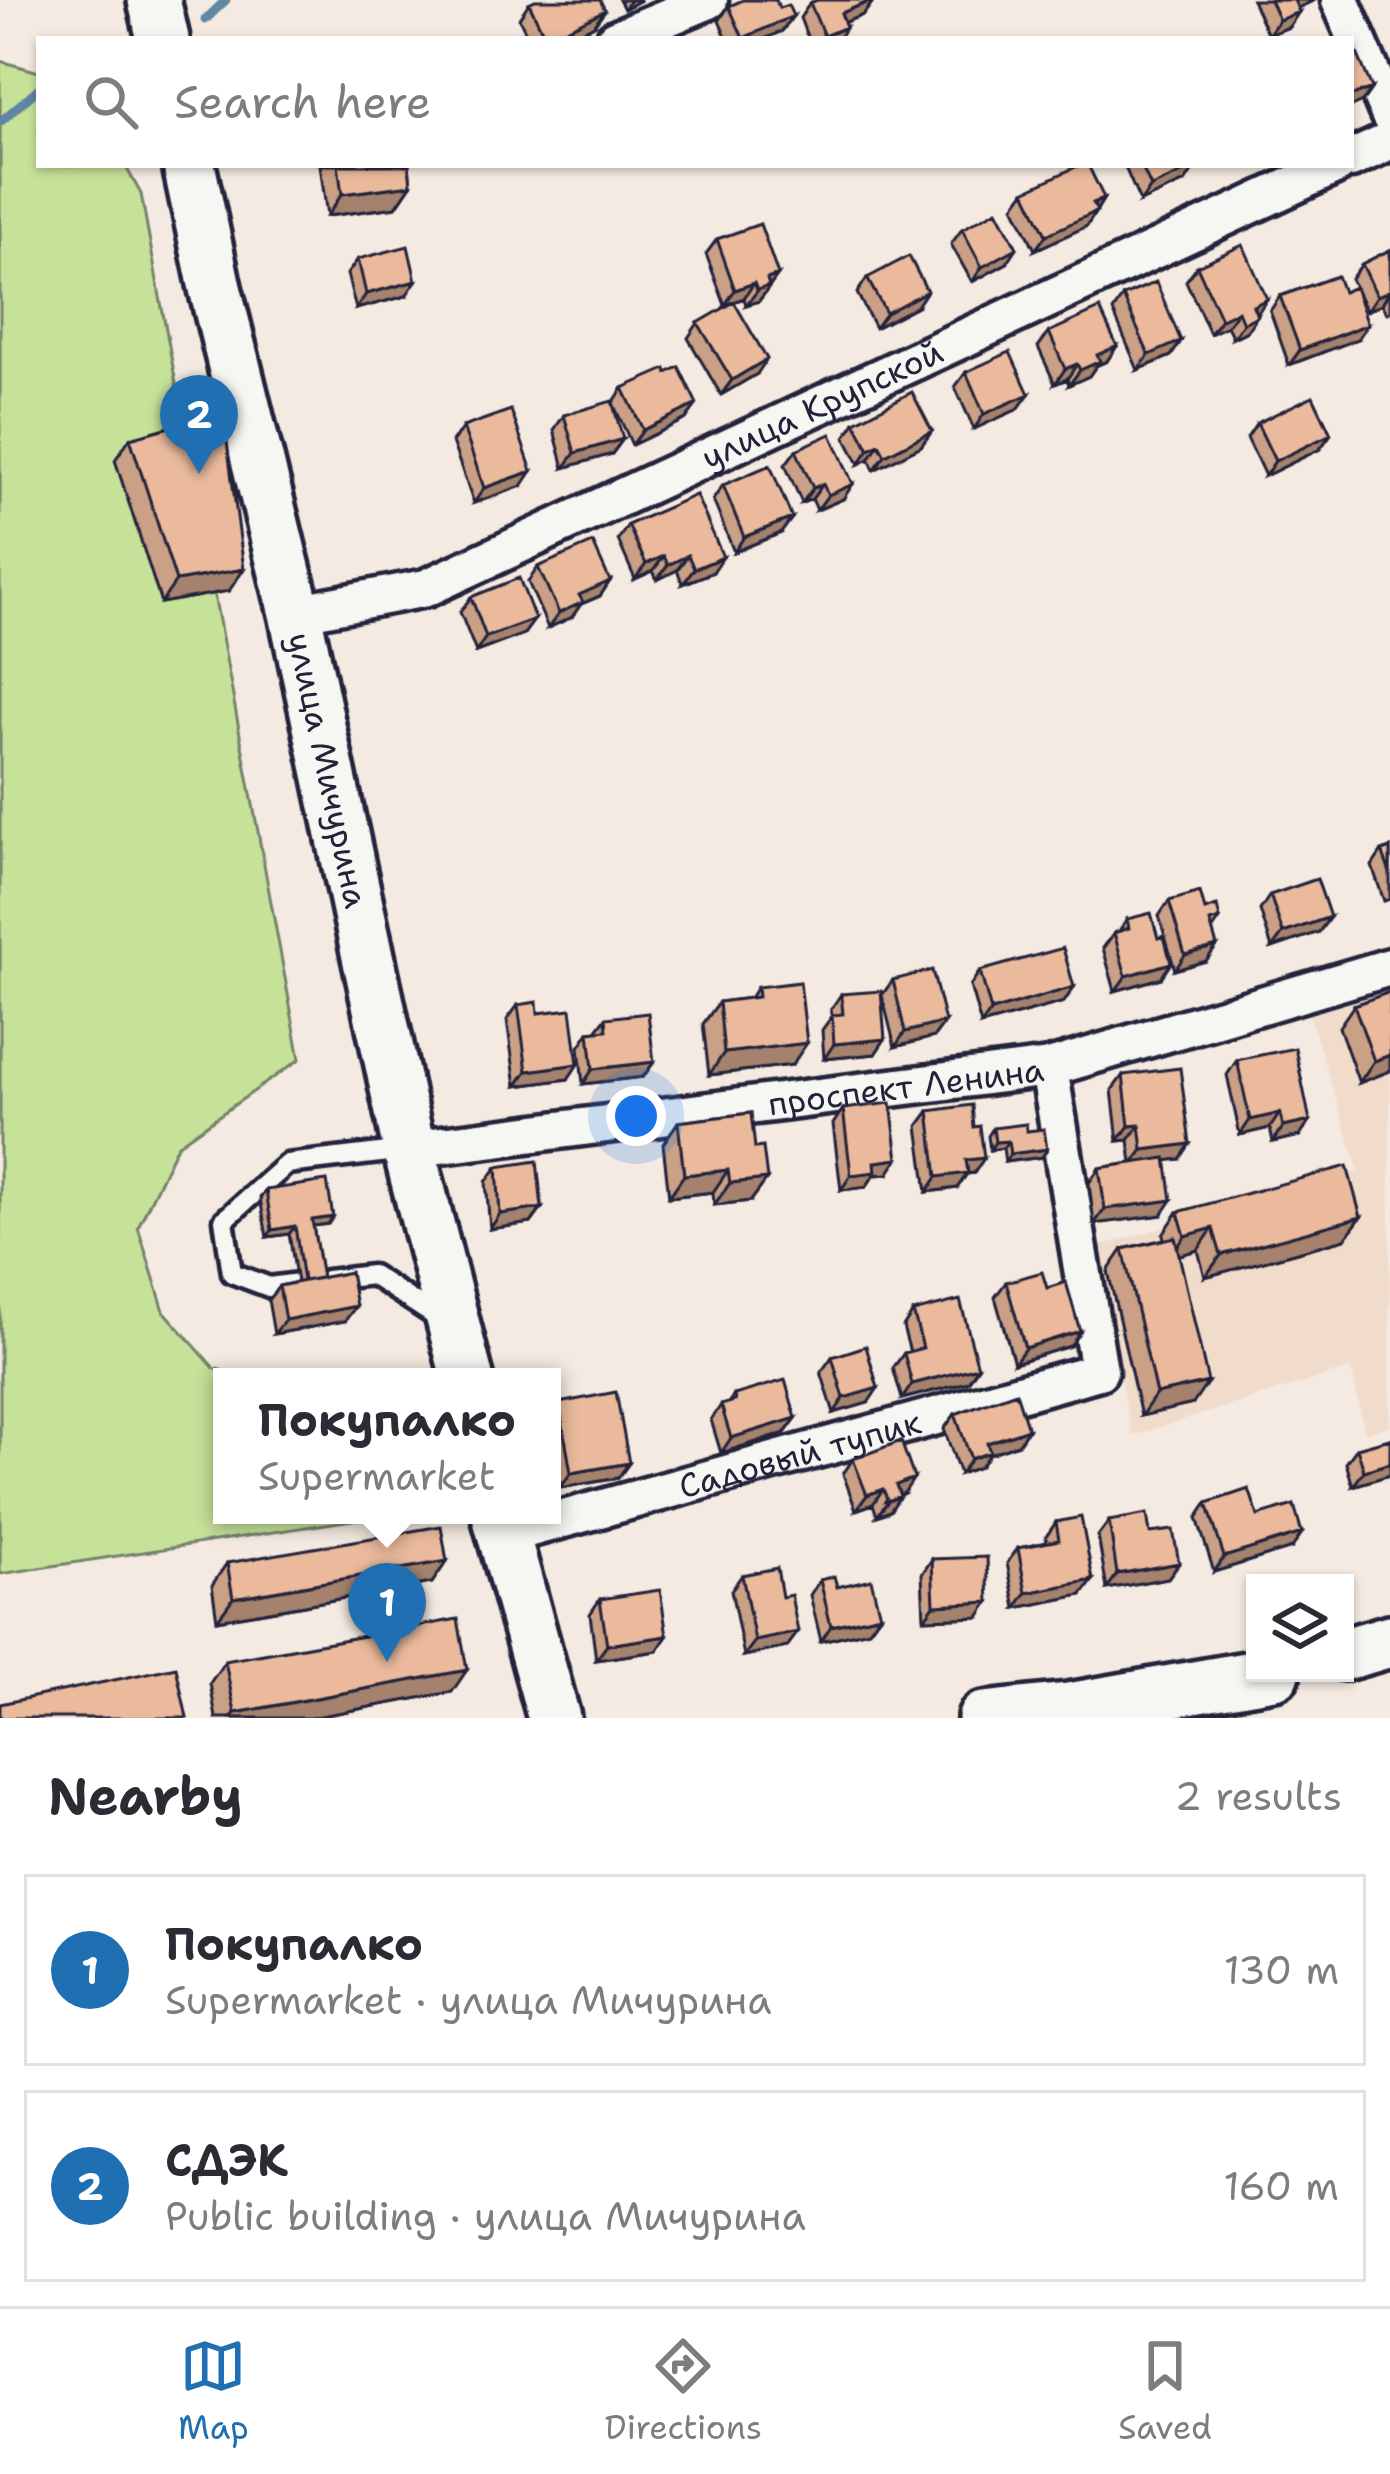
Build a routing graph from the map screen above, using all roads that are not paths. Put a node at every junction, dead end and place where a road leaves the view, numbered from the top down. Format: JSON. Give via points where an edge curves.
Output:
{"nodes":[{"id":1,"x":154,"y":0,"type":"edge"},
{"id":2,"x":709,"y":0,"type":"edge"},
{"id":3,"x":1340,"y":0,"type":"edge"},
{"id":4,"x":162,"y":36,"type":"edge"},
{"id":5,"x":623,"y":36,"type":"edge"},
{"id":6,"x":1390,"y":116,"type":"edge"},
{"id":7,"x":1390,"y":140,"type":"edge"},
{"id":8,"x":1354,"y":158,"type":"edge"},
{"id":9,"x":190,"y":168,"type":"edge"},
{"id":10,"x":1331,"y":168,"type":"edge"},
{"id":11,"x":295,"y":613,"type":"junction"},
{"id":12,"x":1390,"y":967,"type":"edge"},
{"id":13,"x":1048,"y":1068,"type":"junction"},
{"id":14,"x":410,"y":1149,"type":"junction"},
{"id":15,"x":461,"y":1353,"type":"edge"},
{"id":16,"x":561,"y":1509,"type":"edge"},
{"id":17,"x":500,"y":1525,"type":"edge"},
{"id":18,"x":1390,"y":1640,"type":"edge"},
{"id":19,"x":1354,"y":1651,"type":"edge"},
{"id":20,"x":1246,"y":1678,"type":"edge"},
{"id":21,"x":554,"y":1718,"type":"edge"},
{"id":22,"x":984,"y":1718,"type":"edge"}],
"edges":[{"from":1,"to":4,"type":"street"},
{"from":2,"to":5,"type":"street"},
{"from":3,"to":6,"type":"street"},
{"from":7,"to":8,"type":"street"},
{"from":9,"to":11,"type":"street","name":"улица Мичурина"},
{"from":10,"to":11,"type":"street","name":"улица Крупской","via":[[426,588]]},
{"from":11,"to":14,"type":"street","name":"улица Мичурина"},
{"from":12,"to":13,"type":"street","name":"проспект Ленина"},
{"from":13,"to":14,"type":"street","name":"проспект Ленина"},
{"from":13,"to":16,"type":"street","name":"Садовый тупик","via":[[1099,1371]]},
{"from":14,"to":15,"type":"street","name":"улица Мичурина"},
{"from":14,"to":15,"type":"lane","via":[[286,1164],[224,1220],[232,1273],[269,1286],[372,1275]]},
{"from":17,"to":21,"type":"street"},
{"from":18,"to":19,"type":"street"},
{"from":20,"to":22,"type":"street"}]}
